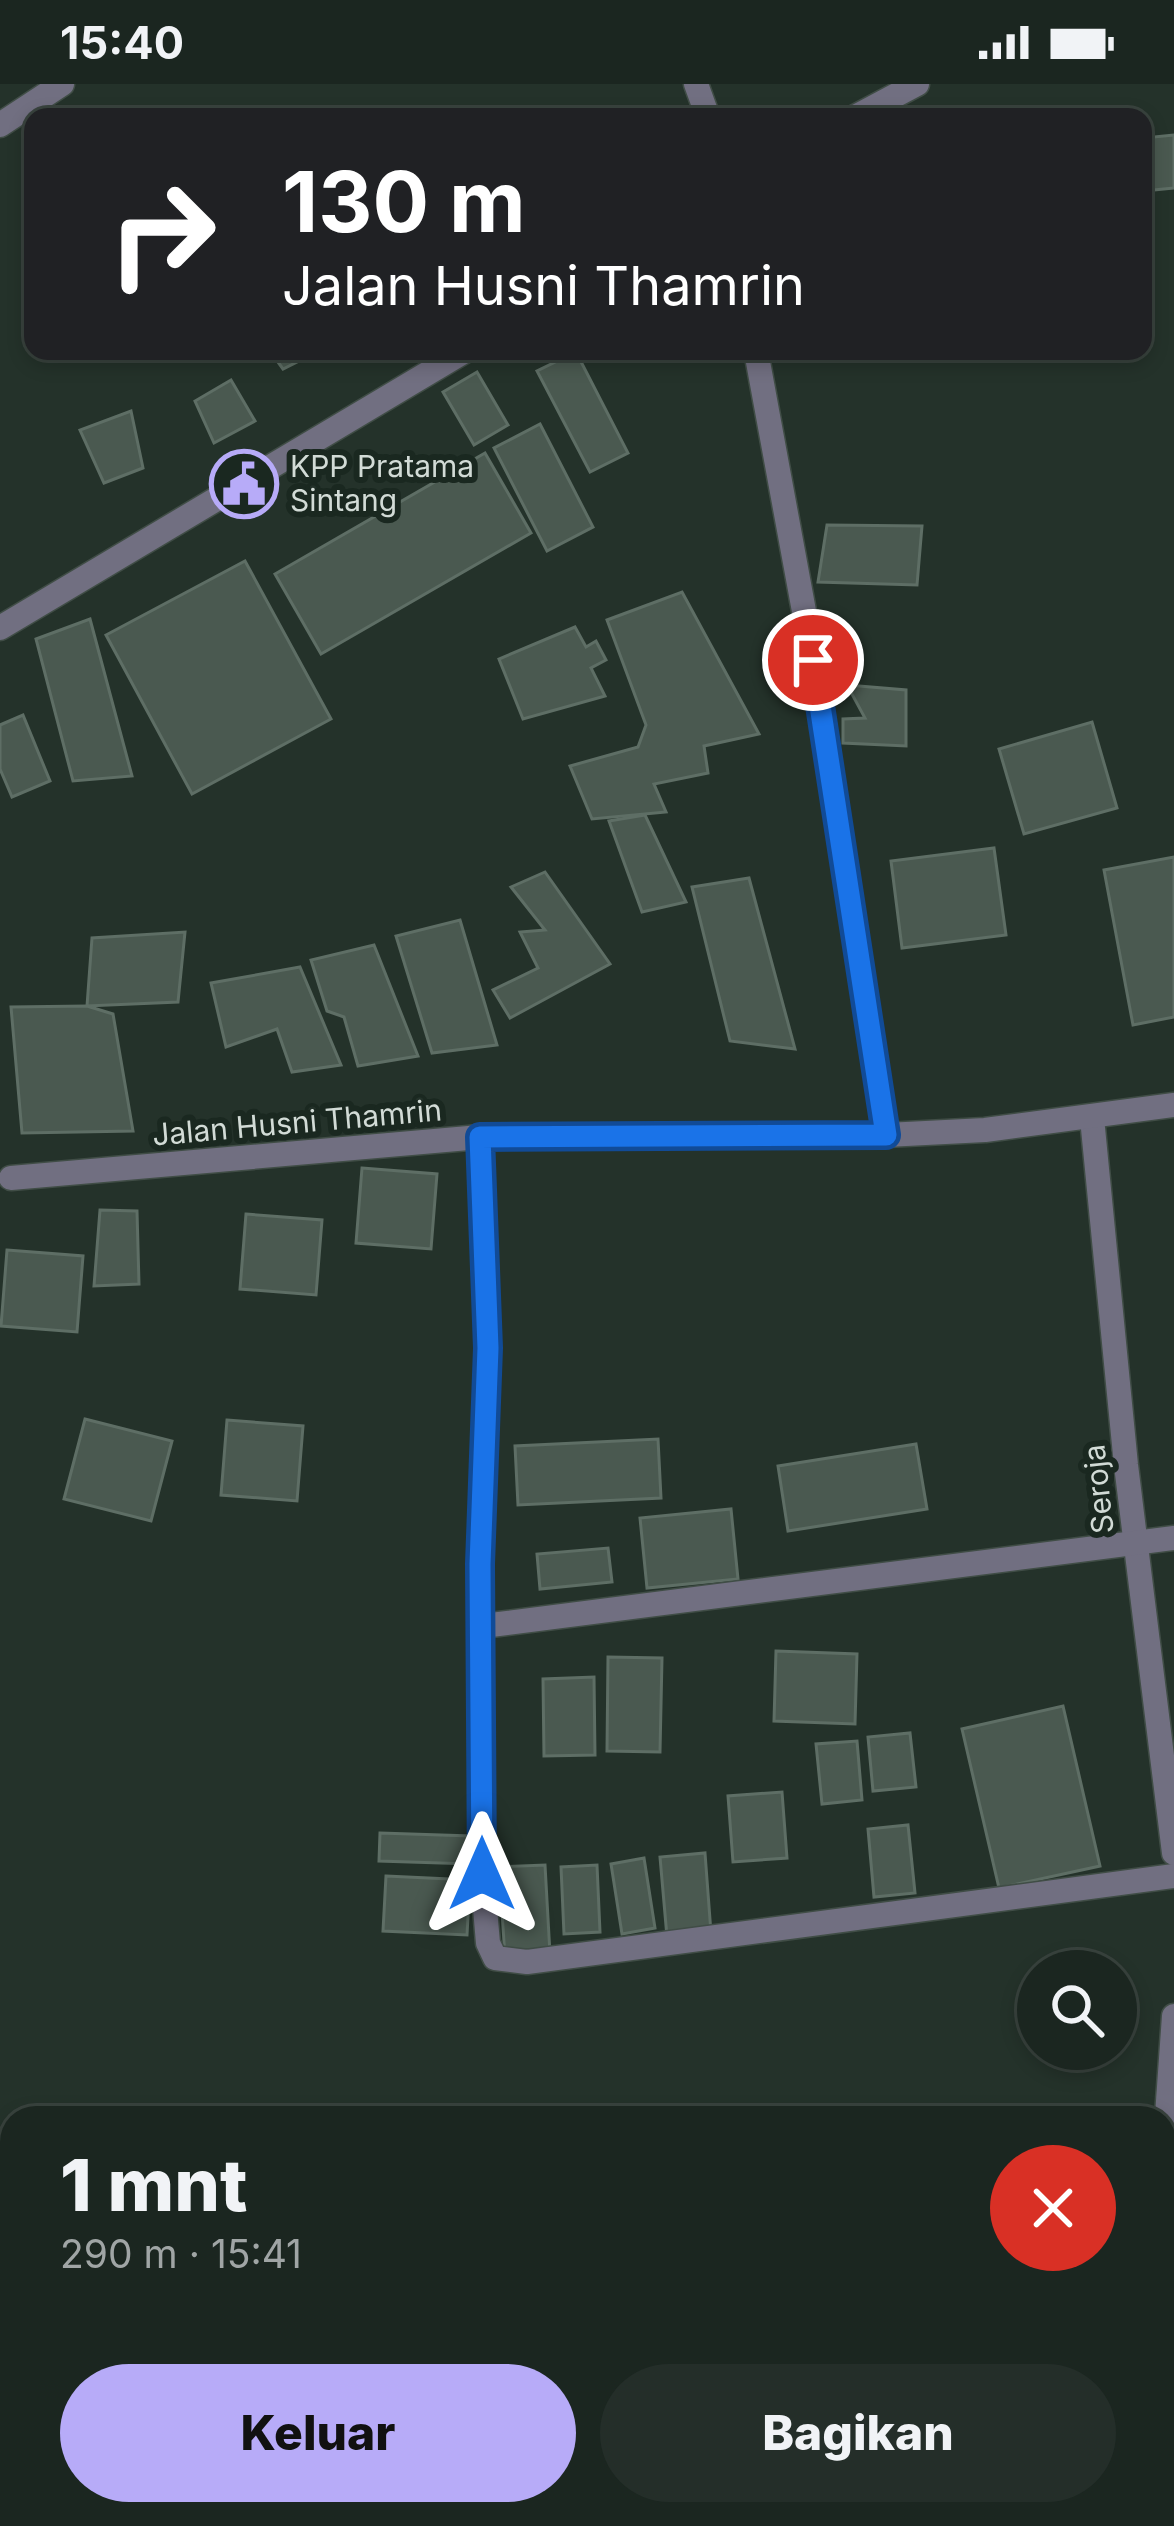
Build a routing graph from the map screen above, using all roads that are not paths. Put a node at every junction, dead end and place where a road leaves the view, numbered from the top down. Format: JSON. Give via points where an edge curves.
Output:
{"nodes":[{"id":1,"x":62,"y":84,"type":"edge"},
{"id":2,"x":917,"y":84,"type":"edge"},
{"id":3,"x":25,"y":108,"type":"edge"},
{"id":4,"x":872,"y":108,"type":"edge"},
{"id":5,"x":450,"y":360,"type":"edge"},
{"id":6,"x":758,"y":360,"type":"edge"},
{"id":7,"x":0,"y":628,"type":"edge"},
{"id":8,"x":1174,"y":1105,"type":"edge"},
{"id":9,"x":1092,"y":1118,"type":"junction"},
{"id":10,"x":886,"y":1135,"type":"junction"},
{"id":11,"x":480,"y":1137,"type":"junction"},
{"id":12,"x":11,"y":1178,"type":"dead end"},
{"id":13,"x":1174,"y":1538,"type":"edge"},
{"id":14,"x":1135,"y":1544,"type":"junction"},
{"id":15,"x":483,"y":1626,"type":"junction"},
{"id":16,"x":1174,"y":1852,"type":"edge"},
{"id":17,"x":1174,"y":1876,"type":"edge"},
{"id":18,"x":1174,"y":2016,"type":"edge"},
{"id":19,"x":1168,"y":2106,"type":"edge"}],
"edges":[{"from":1,"to":3,"type":"street"},
{"from":2,"to":4,"type":"street"},
{"from":5,"to":7,"type":"street"},
{"from":6,"to":10,"type":"street"},
{"from":8,"to":9,"type":"street","name":"Jalan Husni Thamrin"},
{"from":9,"to":10,"type":"street","name":"Jalan Husni Thamrin"},
{"from":9,"to":14,"type":"street","name":"Seroja"},
{"from":10,"to":11,"type":"street","name":"Jalan Husni Thamrin"},
{"from":11,"to":12,"type":"street","name":"Jalan Husni Thamrin"},
{"from":11,"to":15,"type":"street","via":[[488,1348]]},
{"from":13,"to":14,"type":"street"},
{"from":14,"to":15,"type":"street"},
{"from":14,"to":16,"type":"street","name":"Seroja"},
{"from":15,"to":17,"type":"street","via":[[482,1874],[488,1942],[504,1962]]},
{"from":18,"to":19,"type":"street"}]}
